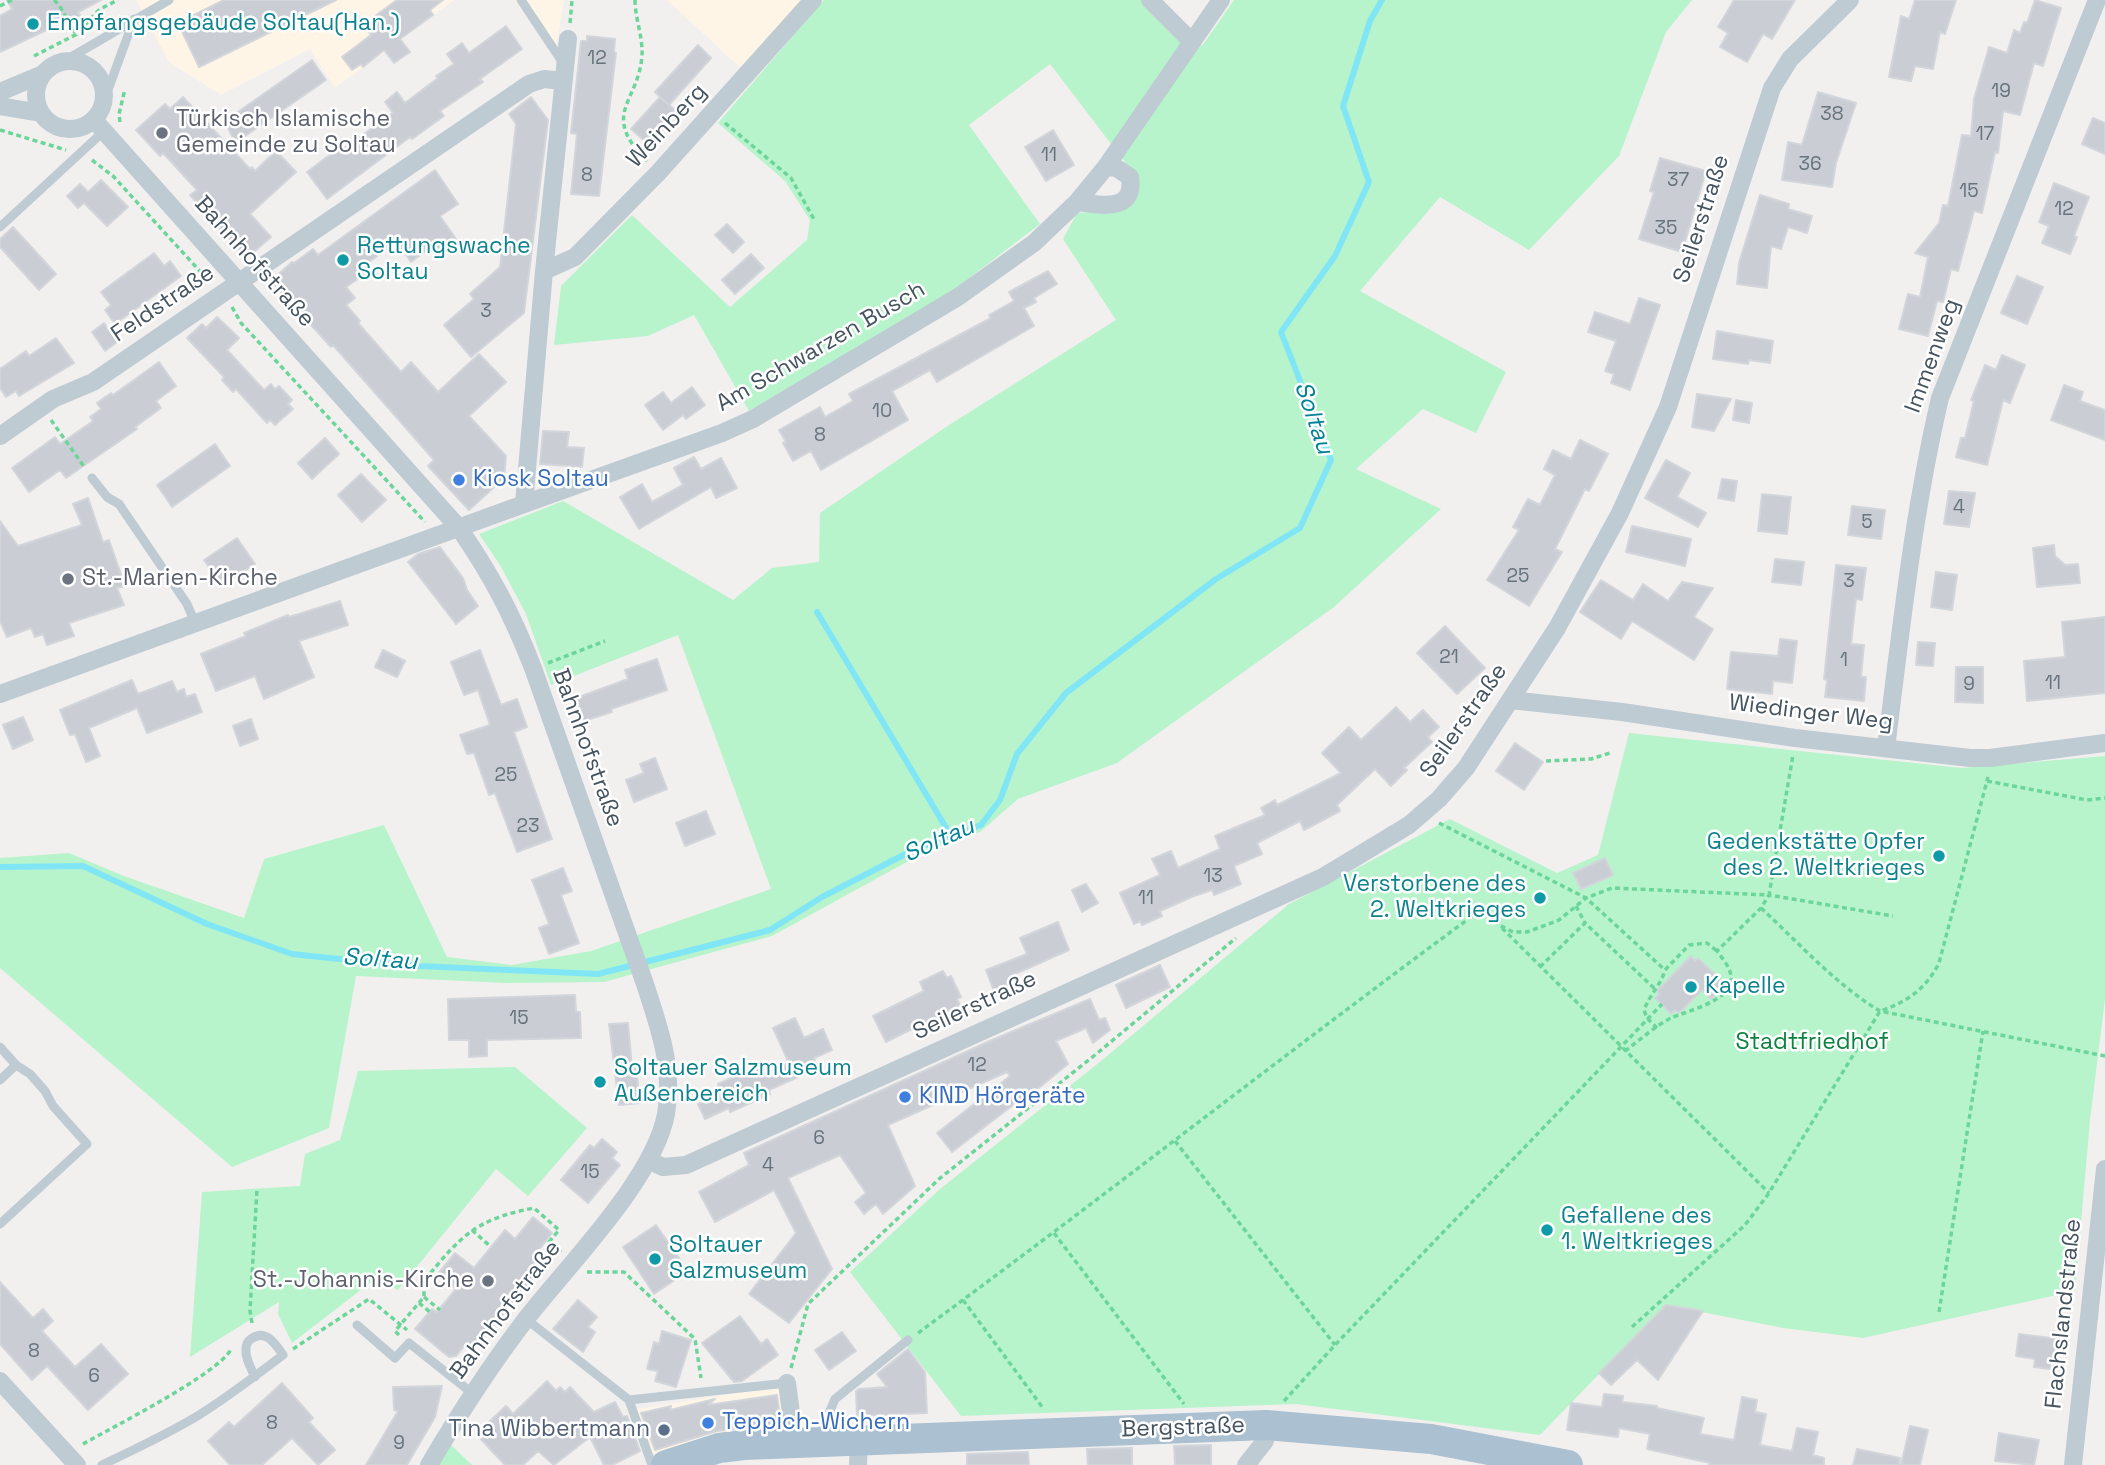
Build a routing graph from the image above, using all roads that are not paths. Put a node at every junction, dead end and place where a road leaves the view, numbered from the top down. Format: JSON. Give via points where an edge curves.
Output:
{"nodes":[{"id":1,"x":169,"y":0,"type":"edge"},
{"id":2,"x":522,"y":0,"type":"edge"},
{"id":3,"x":813,"y":0,"type":"edge"},
{"id":4,"x":1150,"y":0,"type":"edge"},
{"id":5,"x":1220,"y":0,"type":"edge"},
{"id":6,"x":1850,"y":0,"type":"edge"},
{"id":7,"x":2097,"y":0,"type":"edge"},
{"id":8,"x":134,"y":19,"type":"junction"},
{"id":9,"x":568,"y":38,"type":"dead end"},
{"id":10,"x":1192,"y":42,"type":"junction"},
{"id":11,"x":66,"y":60,"type":"junction"},
{"id":12,"x":564,"y":73,"type":"junction"},
{"id":13,"x":43,"y":74,"type":"junction"},
{"id":14,"x":0,"y":92,"type":"edge"},
{"id":15,"x":105,"y":98,"type":"junction"},
{"id":16,"x":0,"y":106,"type":"edge"},
{"id":17,"x":41,"y":113,"type":"junction"},
{"id":18,"x":107,"y":126,"type":"junction"},
{"id":19,"x":1105,"y":168,"type":"junction"},
{"id":20,"x":1077,"y":202,"type":"junction"},
{"id":21,"x":0,"y":227,"type":"edge"},
{"id":22,"x":544,"y":271,"type":"junction"},
{"id":23,"x":239,"y":282,"type":"junction"},
{"id":24,"x":0,"y":436,"type":"edge"},
{"id":25,"x":93,"y":478,"type":"road end"},
{"id":26,"x":524,"y":504,"type":"junction"},
{"id":27,"x":459,"y":528,"type":"junction"},
{"id":28,"x":194,"y":624,"type":"junction"},
{"id":29,"x":0,"y":694,"type":"edge"},
{"id":30,"x":1510,"y":700,"type":"junction"},
{"id":31,"x":2105,"y":743,"type":"edge"},
{"id":32,"x":1886,"y":748,"type":"junction"},
{"id":33,"x":0,"y":1047,"type":"edge"},
{"id":34,"x":16,"y":1065,"type":"junction"},
{"id":35,"x":0,"y":1080,"type":"edge"},
{"id":36,"x":648,"y":1160,"type":"junction"},
{"id":37,"x":2105,"y":1169,"type":"edge"},
{"id":38,"x":0,"y":1224,"type":"edge"},
{"id":39,"x":526,"y":1319,"type":"junction"},
{"id":40,"x":357,"y":1325,"type":"dead end"},
{"id":41,"x":908,"y":1340,"type":"road end"},
{"id":42,"x":255,"y":1377,"type":"junction"},
{"id":43,"x":0,"y":1381,"type":"edge"},
{"id":44,"x":787,"y":1383,"type":"joint"},
{"id":45,"x":472,"y":1393,"type":"junction"},
{"id":46,"x":629,"y":1400,"type":"junction"},
{"id":47,"x":1266,"y":1425,"type":"junction"},
{"id":48,"x":806,"y":1442,"type":"junction"},
{"id":49,"x":859,"y":1453,"type":"edge"},
{"id":50,"x":72,"y":1459,"type":"edge"},
{"id":51,"x":1555,"y":1464,"type":"edge"},
{"id":52,"x":102,"y":1465,"type":"edge"},
{"id":53,"x":429,"y":1465,"type":"edge"},
{"id":54,"x":652,"y":1465,"type":"edge"},
{"id":55,"x":666,"y":1465,"type":"edge"},
{"id":56,"x":1246,"y":1465,"type":"edge"},
{"id":57,"x":2073,"y":1465,"type":"edge"}],
"edges":[{"from":1,"to":8,"type":"lane"},
{"from":2,"to":12,"type":"lane"},
{"from":3,"to":22,"type":"street","name":"Weinberg","via":[[658,173],[575,257]]},
{"from":4,"to":10,"type":"street"},
{"from":5,"to":10,"type":"street","name":"Am Schwarzen Busch"},
{"from":6,"to":30,"type":"street","name":"Seilerstraße","via":[[1790,60],[1772,88],[1668,407],[1620,513],[1557,628]]},
{"from":7,"to":32,"type":"street","name":"Immenweg","via":[[1940,398],[1915,523]]},
{"from":8,"to":11,"type":"lane"},
{"from":8,"to":15,"type":"lane"},
{"from":9,"to":12,"type":"street"},
{"from":10,"to":19,"type":"street","name":"Am Schwarzen Busch"},
{"from":11,"to":13,"type":"street"},
{"from":11,"to":15,"type":"street","via":[[95,70]]},
{"from":12,"to":22,"type":"street"},
{"from":12,"to":23,"type":"street","name":"Feldstraße","via":[[529,84]]},
{"from":13,"to":14,"type":"street"},
{"from":13,"to":17,"type":"street","via":[[36,100]]},
{"from":15,"to":18,"type":"street","via":[[101,110]]},
{"from":16,"to":17,"type":"street"},
{"from":17,"to":18,"type":"street","via":[[66,129]]},
{"from":18,"to":21,"type":"lane"},
{"from":18,"to":23,"type":"street","name":"Bahnhofstraße"},
{"from":19,"to":20,"type":"street","name":"Am Schwarzen Busch"},
{"from":19,"to":20,"type":"street","via":[[1115,167],[1130,177],[1132,189],[1124,200],[1110,207]]},
{"from":20,"to":26,"type":"street","name":"Am Schwarzen Busch","via":[[1034,243],[958,297],[753,419]]},
{"from":22,"to":26,"type":"street"},
{"from":23,"to":24,"type":"street","name":"Feldstraße","via":[[93,382],[53,399]]},
{"from":23,"to":27,"type":"street","name":"Bahnhofstraße"},
{"from":25,"to":28,"type":"lane","via":[[107,497],[120,504],[187,604]]},
{"from":26,"to":27,"type":"street"},
{"from":27,"to":28,"type":"street"},
{"from":27,"to":36,"type":"street","name":"Bahnhofstraße","via":[[514,619],[661,1035],[669,1074],[666,1116]]},
{"from":28,"to":29,"type":"street"},
{"from":30,"to":32,"type":"street","name":"Wiedinger Weg"},
{"from":30,"to":36,"type":"street","name":"Seilerstraße","via":[[1466,768],[1423,814],[1323,877],[686,1165],[663,1167]]},
{"from":31,"to":32,"type":"street","name":"Wiedinger Weg","via":[[1990,758]]},
{"from":33,"to":34,"type":"lane"},
{"from":34,"to":35,"type":"lane"},
{"from":34,"to":38,"type":"lane","via":[[30,1074],[88,1144]]},
{"from":36,"to":39,"type":"street","name":"Bahnhofstraße","via":[[614,1211]]},
{"from":37,"to":57,"type":"street","name":"Flachslandstraße"},
{"from":39,"to":45,"type":"street","name":"Bahnhofstraße"},
{"from":39,"to":46,"type":"lane"},
{"from":40,"to":45,"type":"lane","via":[[395,1359],[409,1343]]},
{"from":41,"to":48,"type":"lane","via":[[835,1399],[820,1428]]},
{"from":42,"to":42,"type":"lane","via":[[283,1355],[261,1335],[250,1340],[245,1351]]},
{"from":42,"to":52,"type":"lane","via":[[198,1416]]},
{"from":43,"to":50,"type":"street"},
{"from":44,"to":46,"type":"lane"},
{"from":44,"to":48,"type":"street"},
{"from":45,"to":53,"type":"street","name":"Bahnhofstraße"},
{"from":46,"to":54,"type":"lane"},
{"from":47,"to":49,"type":"main road","name":"Bergstraße"},
{"from":47,"to":51,"type":"main road","name":"Bergstraße","via":[[1432,1439]]},
{"from":47,"to":56,"type":"street","via":[[1265,1441]]},
{"from":48,"to":49,"type":"main road","name":"Bergstraße"},
{"from":48,"to":55,"type":"main road","name":"Bergstraße","via":[[719,1448]]}]}
